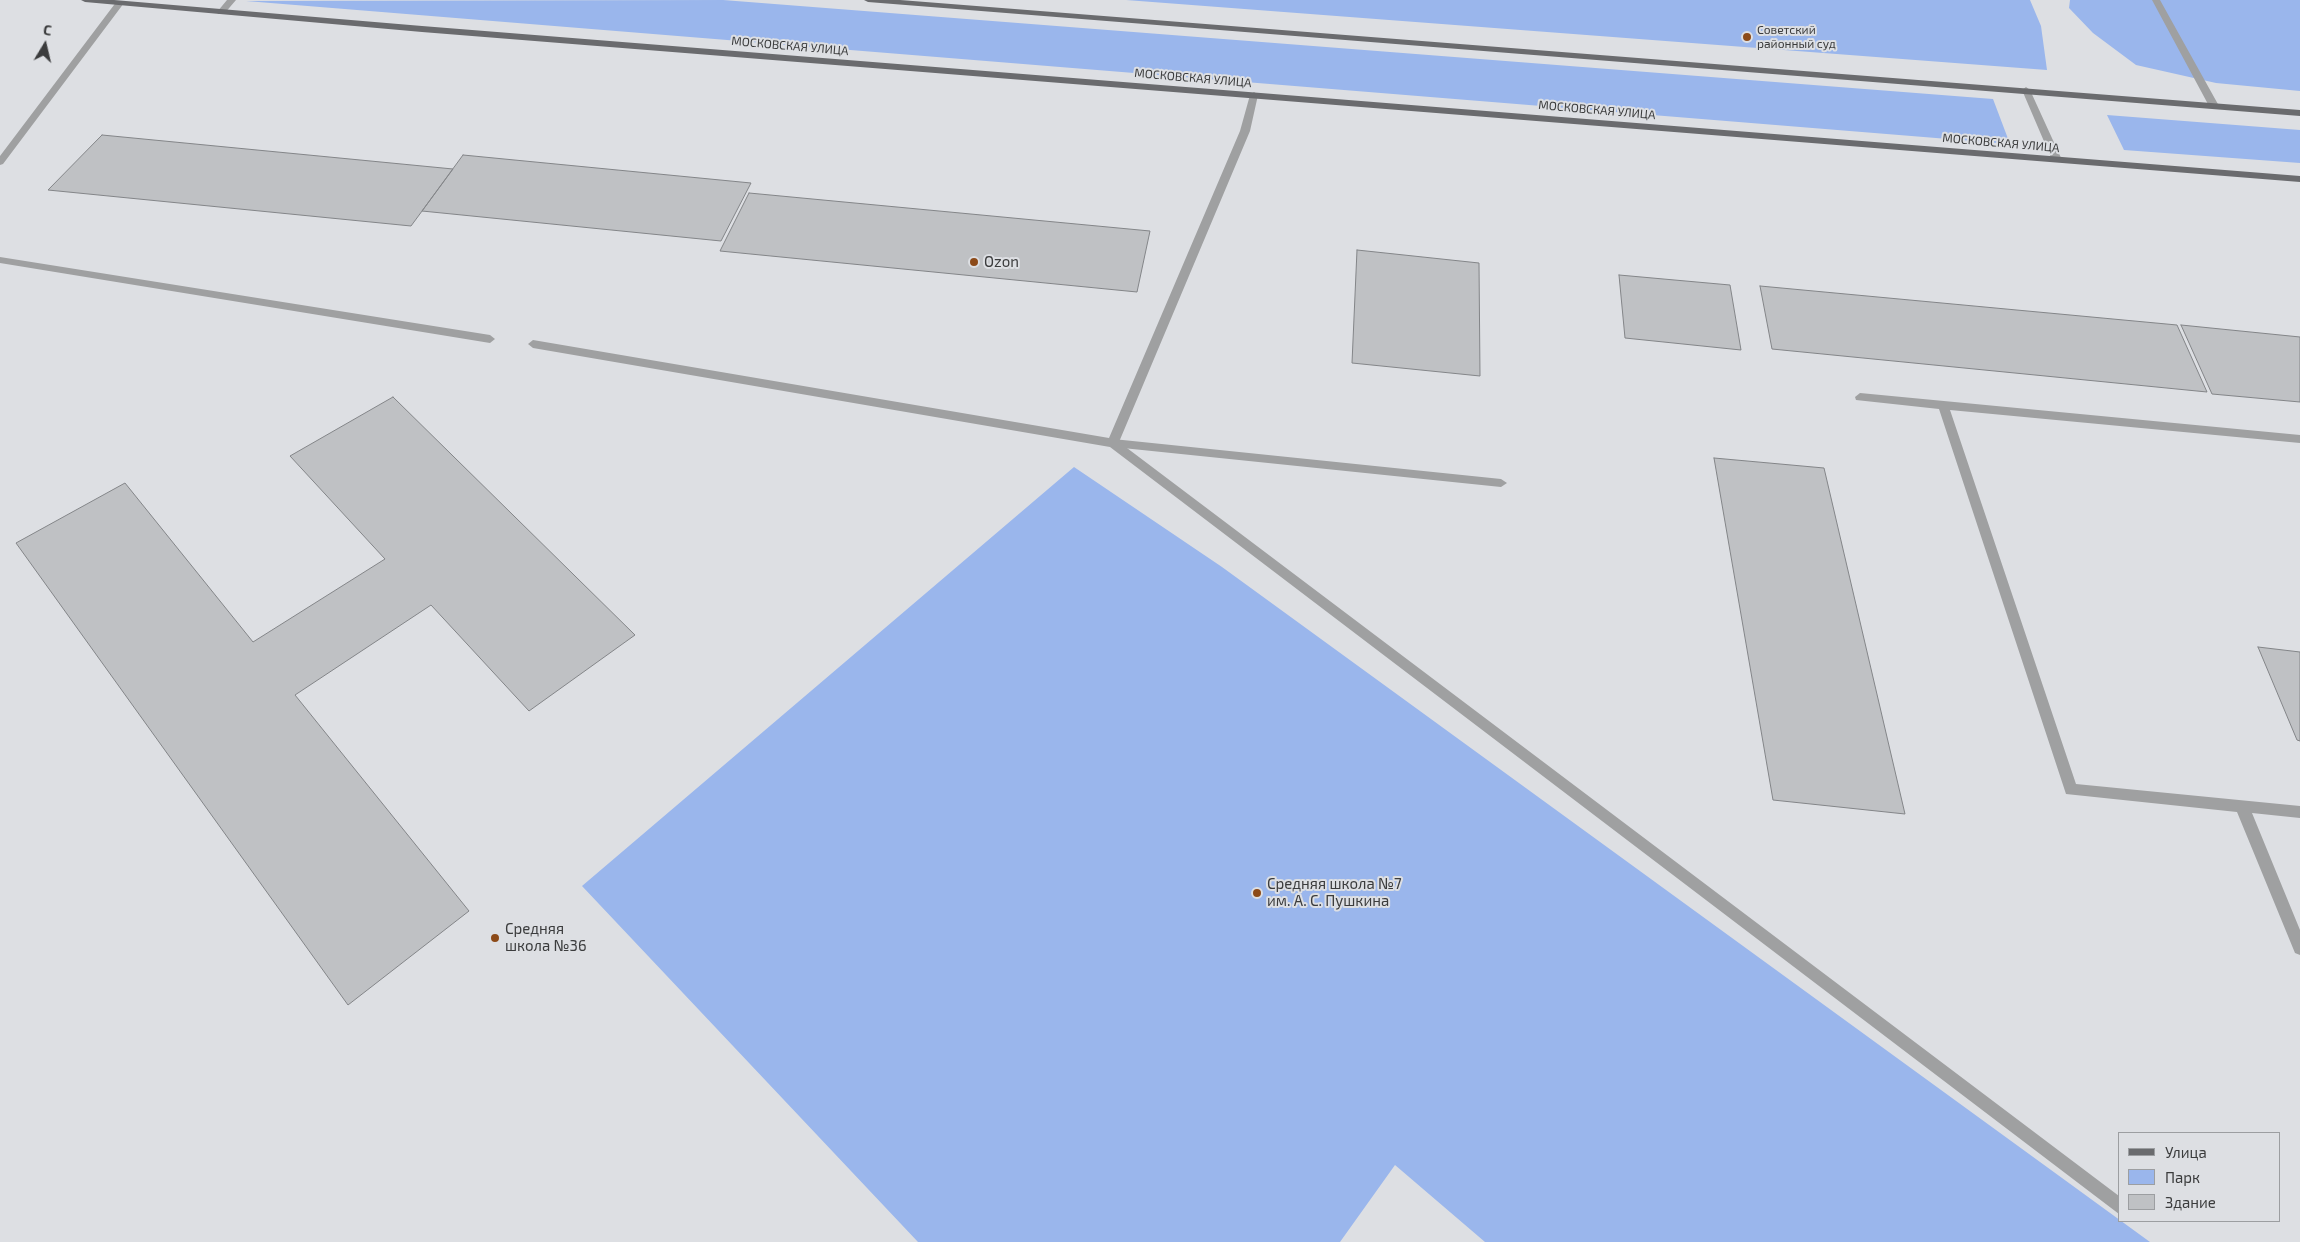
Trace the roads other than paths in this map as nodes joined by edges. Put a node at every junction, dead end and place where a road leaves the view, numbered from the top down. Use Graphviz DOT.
graph roads {
  1 [pos="85,0"];
  2 [pos="232,0"];
  3 [pos="868,0"];
  4 [pos="2156,0"];
  5 [pos="120,2"];
  6 [pos="221,12"];
  7 [pos="2026,90"];
  8 [pos="1254,95"];
  9 [pos="2214,106"];
  10 [pos="2300,113"];
  11 [pos="2056,160"];
  12 [pos="0,162"];
  13 [pos="2300,179"];
  14 [pos="0,260"];
  15 [pos="490,339"];
  16 [pos="533,344"];
  17 [pos="1860,397"];
  18 [pos="1943,405"];
  19 [pos="2300,439"];
  20 [pos="1112,443"];
  21 [pos="1501,483"];
  22 [pos="2242,806"];
  23 [pos="2300,812"];
  24 [pos="2300,948"];
  25 [pos="2118,1205"];
  1 -- 5 [label="main road, МОСКОВСКАЯ УЛИЦА"];
  2 -- 6 [label="street"];
  3 -- 7 [label="main road"];
  4 -- 9 [label="street"];
  5 -- 6 [label="main road, МОСКОВСКАЯ УЛИЦА"];
  5 -- 12 [label="street"];
  6 -- 8 [label="main road, МОСКОВСКАЯ УЛИЦА"];
  7 -- 9 [label="main road"];
  7 -- 11 [label="street"];
  8 -- 11 [label="main road, МОСКОВСКАЯ УЛИЦА"];
  8 -- 20 [label="street"];
  9 -- 10 [label="main road"];
  11 -- 13 [label="main road, МОСКОВСКАЯ УЛИЦА"];
  14 -- 15 [label="street"];
  16 -- 20 [label="street"];
  17 -- 18 [label="street"];
  18 -- 19 [label="street"];
  18 -- 22 [label="street"];
  20 -- 21 [label="street"];
  20 -- 25 [label="street"];
  22 -- 23 [label="street"];
  22 -- 24 [label="street"];
}
